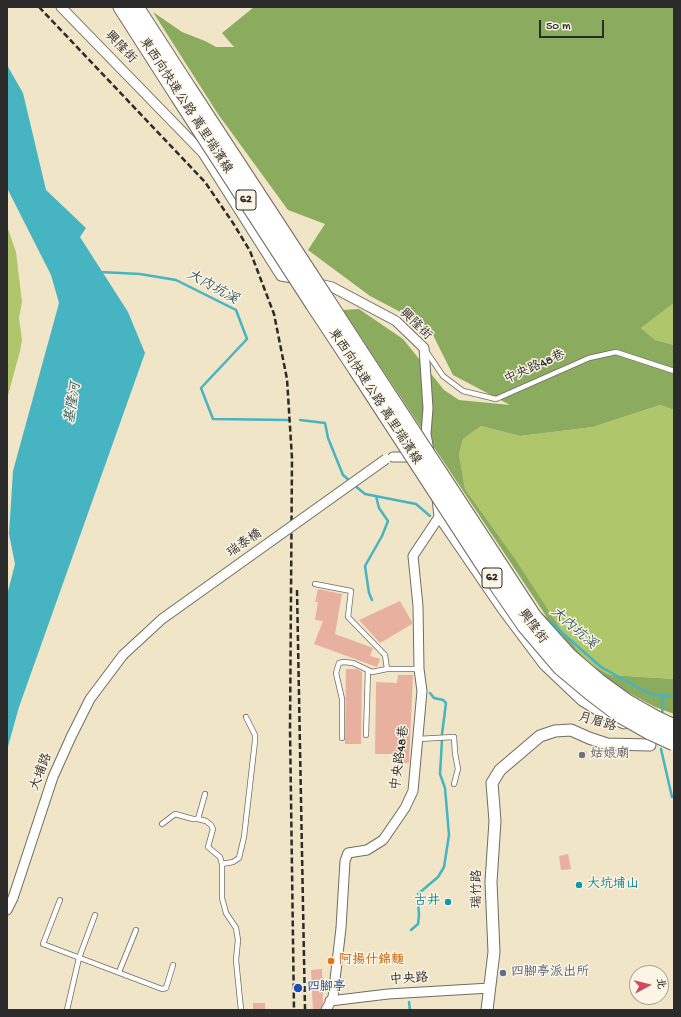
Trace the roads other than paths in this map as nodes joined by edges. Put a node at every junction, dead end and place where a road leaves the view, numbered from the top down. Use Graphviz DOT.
graph roads {
  1 [pos="61,7"];
  2 [pos="121,7"];
  3 [pos="136,7"];
  4 [pos="184,92"];
  5 [pos="319,300"];
  6 [pos="424,348"];
  7 [pos="674,371"];
  8 [pos="426,434"];
  9 [pos="390,458"];
  10 [pos="434,476"];
  11 [pos="439,516"];
  12 [pos="315,584"];
  13 [pos="123,655"];
  14 [pos="387,669"];
  15 [pos="419,669"];
  16 [pos="368,670"];
  17 [pos="246,717"];
  18 [pos="366,735"];
  19 [pos="342,738"];
  20 [pos="418,739"];
  21 [pos="667,739"];
  22 [pos="500,770"];
  23 [pos="454,784"];
  24 [pos="205,794"];
  25 [pos="198,819"];
  26 [pos="162,824"];
  27 [pos="222,864"];
  28 [pos="60,900"];
  29 [pos="7,910"];
  30 [pos="95,915"];
  31 [pos="136,930"];
  32 [pos="79,958"];
  33 [pos="173,965"];
  34 [pos="119,972"];
  35 [pos="490,988"];
  36 [pos="330,1001"];
  37 [pos="67,1010"];
  38 [pos="241,1010"];
  39 [pos="326,1010"];
  40 [pos="488,1010"];
  1 -- 6 [label="street, 興隆街"];
  2 -- 4 [label="highway, 東西向快速公路 萬里瑞濱線 / 62"];
  3 -- 4 [label="highway, 東西向快速公路 萬里瑞濱線 / 62"];
  4 -- 5 [label="highway, 東西向快速公路 萬里瑞濱線 / 62, bridge"];
  5 -- 21 [label="highway, 東西向快速公路 萬里瑞濱線 / 62, bridge"];
  5 -- 21 [label="highway, 東西向快速公路 萬里瑞濱線 / 62, bridge"];
  6 -- 7 [label="lane, 中央路48巷"];
  6 -- 8 [label="street, 興隆街"];
  8 -- 9 [label="street"];
  8 -- 10 [label="street, 興隆街"];
  9 -- 10 [label="street"];
  9 -- 13 [label="street, 瑞泰橋, bridge"];
  10 -- 11 [label="street, 興隆街"];
  11 -- 15 [label="street, 中央路48巷"];
  11 -- 21 [label="street, 興隆街"];
  12 -- 14 [label="lane"];
  13 -- 29 [label="street, 大埔路"];
  14 -- 15 [label="lane"];
  14 -- 16 [label="lane"];
  15 -- 20 [label="street, 中央路48巷"];
  16 -- 18 [label="lane"];
  16 -- 19 [label="lane"];
  17 -- 27 [label="lane"];
  20 -- 23 [label="lane"];
  20 -- 36 [label="street, 中央路48巷"];
  21 -- 22 [label="street, 月眉路"];
  22 -- 35 [label="street, 瑞竹路"];
  24 -- 25 [label="lane"];
  25 -- 26 [label="lane"];
  25 -- 27 [label="lane"];
  27 -- 38 [label="lane"];
  28 -- 32 [label="lane"];
  30 -- 32 [label="lane"];
  31 -- 34 [label="lane"];
  32 -- 34 [label="lane"];
  32 -- 37 [label="lane"];
  33 -- 34 [label="lane"];
  35 -- 36 [label="street, 中央路"];
  35 -- 40 [label="street, 瑞竹路"];
  36 -- 39 [label="street"];
}
